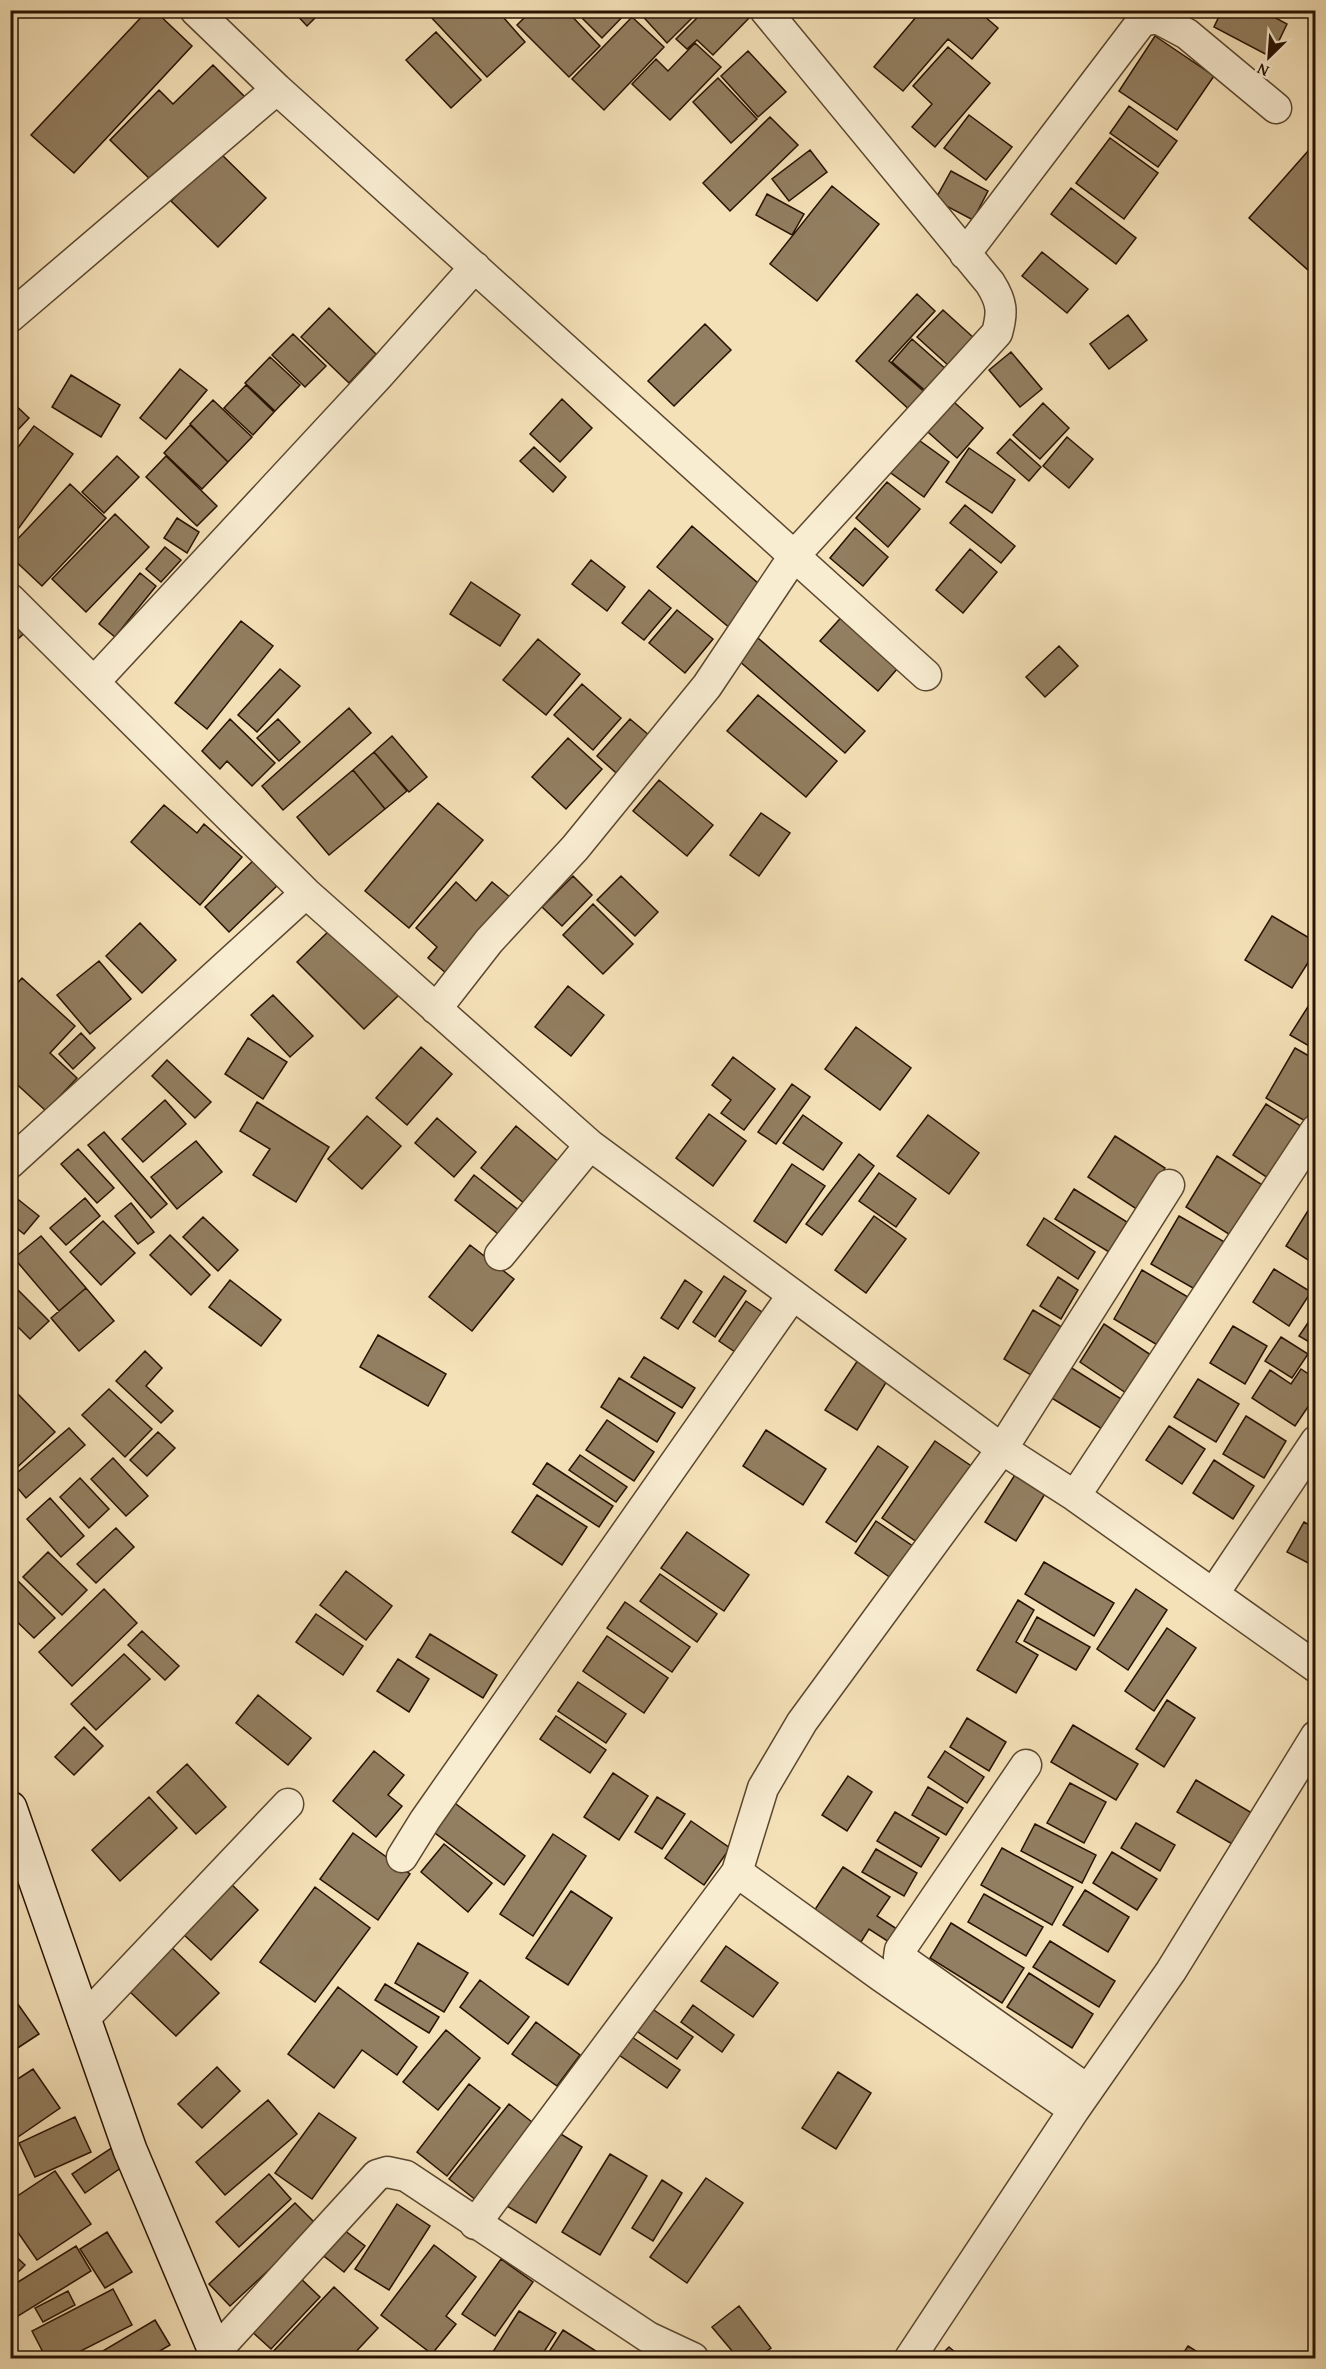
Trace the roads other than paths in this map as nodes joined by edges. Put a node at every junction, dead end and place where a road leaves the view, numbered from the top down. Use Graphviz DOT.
graph roads {
  1 [pos="195,10"];
  2 [pos="765,10"];
  3 [pos="277,89"];
  4 [pos="1276,108"];
  5 [pos="965,254"];
  6 [pos="475,267"];
  7 [pos="10,317"];
  8 [pos="794,556"];
  9 [pos="10,599"];
  10 [pos="926,675"];
  11 [pos="95,681"];
  12 [pos="306,893"];
  13 [pos="436,1009"];
  14 [pos="1316,1130"];
  15 [pos="590,1145"];
  16 [pos="10,1163"];
  17 [pos="1169,1185"];
  18 [pos="500,1255"];
  19 [pos="792,1296"];
  20 [pos="1316,1441"];
  21 [pos="1002,1449"];
  22 [pos="1075,1496"];
  23 [pos="1214,1593"];
  24 [pos="1316,1667"];
  25 [pos="1316,1736"];
  26 [pos="1026,1765"];
  27 [pos="288,1804"];
  28 [pos="10,1808"];
  29 [pos="402,1857"];
  30 [pos="736,1872"];
  31 [pos="83,2020"];
  32 [pos="1081,2100"];
  33 [pos="475,2224"];
  34 [pos="217,2355"];
  35 [pos="693,2358"];
  36 [pos="910,2358"];
  1 -- 3 [label="street"];
  2 -- 5 [label="street"];
  3 -- 6 [label="street"];
  3 -- 7 [label="street"];
  4 -- 5 [label="street"];
  5 -- 8 [label="street"];
  6 -- 8 [label="street"];
  6 -- 11 [label="street"];
  8 -- 10 [label="street"];
  8 -- 13 [label="street"];
  9 -- 11 [label="street"];
  11 -- 12 [label="street"];
  12 -- 13 [label="street"];
  12 -- 16 [label="street"];
  13 -- 15 [label="street"];
  14 -- 22 [label="street"];
  15 -- 18 [label="street"];
  15 -- 19 [label="street"];
  17 -- 21 [label="street"];
  19 -- 21 [label="street"];
  19 -- 29 [label="street"];
  20 -- 23 [label="street"];
  21 -- 22 [label="street"];
  21 -- 30 [label="street"];
  22 -- 23 [label="street"];
  23 -- 24 [label="street"];
  25 -- 32 [label="street"];
  26 -- 32 [label="street"];
  27 -- 31 [label="street"];
  28 -- 31 [label="street"];
  30 -- 32 [label="street"];
  30 -- 33 [label="street"];
  31 -- 34 [label="street"];
  32 -- 36 [label="street"];
  33 -- 34 [label="street"];
  33 -- 35 [label="street"];
}
